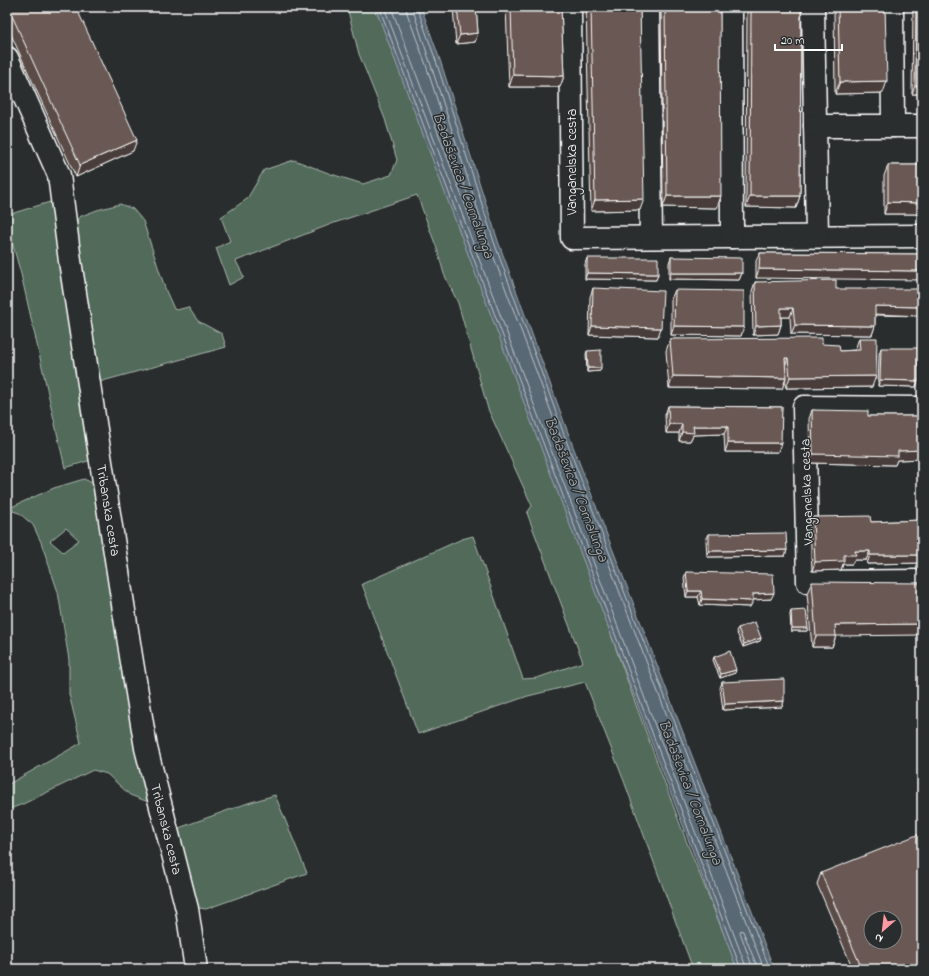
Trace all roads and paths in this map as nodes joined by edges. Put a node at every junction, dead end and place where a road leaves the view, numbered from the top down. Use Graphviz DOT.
graph roads {
  1 [pos="570,7"];
  2 [pos="648,7"];
  3 [pos="731,7"];
  4 [pos="813,7"];
  5 [pos="892,7"];
  6 [pos="7,58"];
  7 [pos="815,126"];
  8 [pos="893,126"];
  9 [pos="922,126"];
  10 [pos="817,236"];
  11 [pos="922,236"];
  12 [pos="732,237"];
  13 [pos="651,238"];
  14 [pos="922,408"];
  15 [pos="922,581"];
  16 [pos="196,969"];
  1 -- 13 [label="street, Vanganelska cesta"];
  2 -- 13 [label="street"];
  3 -- 12 [label="street"];
  4 -- 7 [label="street"];
  5 -- 8 [label="street"];
  6 -- 16 [label="street, Tribanska cesta"];
  7 -- 8 [label="street"];
  7 -- 10 [label="street"];
  8 -- 9 [label="street"];
  10 -- 11 [label="street, Vanganelska cesta"];
  10 -- 12 [label="street, Vanganelska cesta"];
  12 -- 13 [label="street, Vanganelska cesta"];
  14 -- 15 [label="street, Vanganelska cesta"];
}
